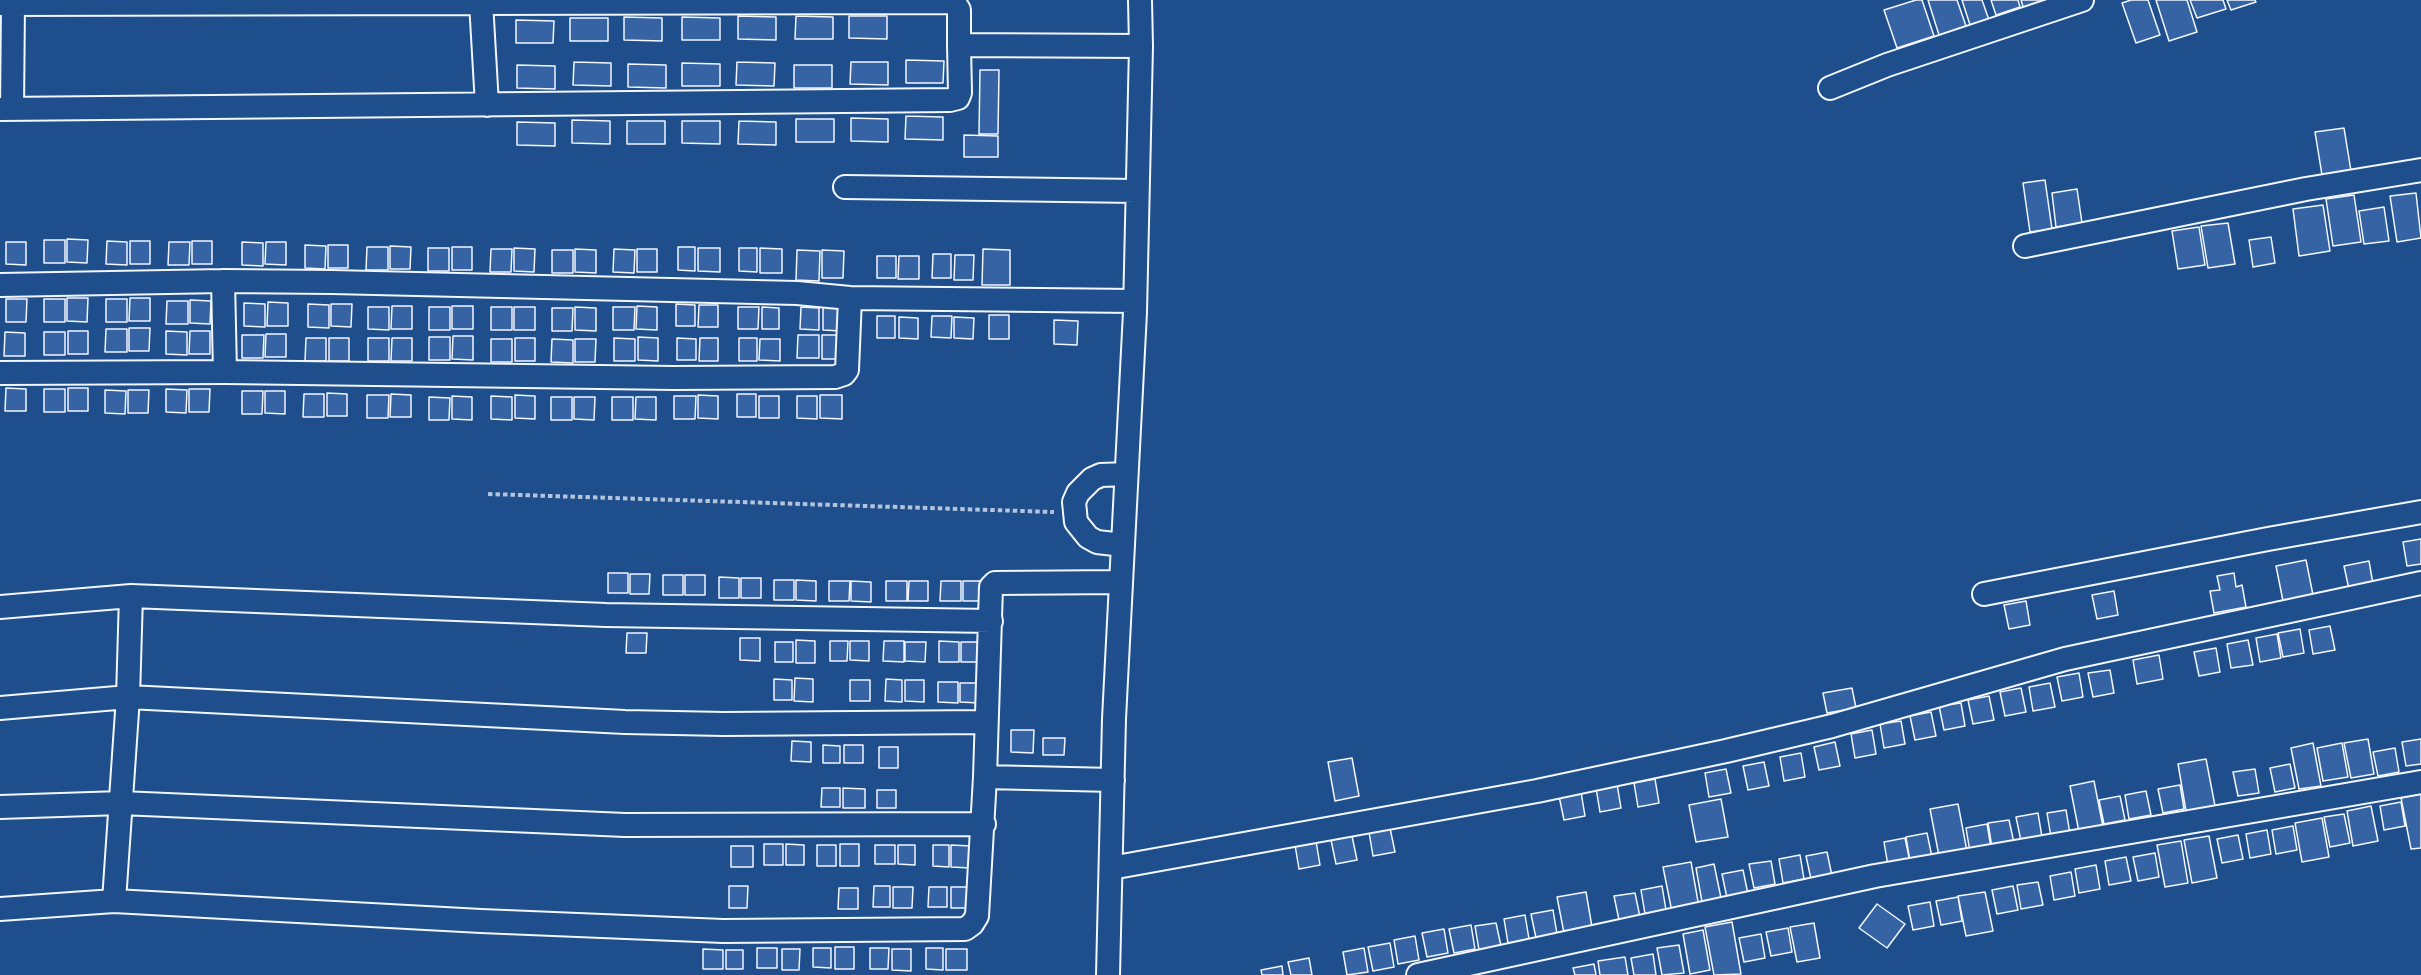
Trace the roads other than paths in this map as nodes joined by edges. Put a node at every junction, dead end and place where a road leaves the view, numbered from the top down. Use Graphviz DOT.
graph roads {
  1 [pos="1140,0"];
  2 [pos="2082,0"];
  3 [pos="481,2"];
  4 [pos="6,4"];
  5 [pos="959,45"];
  6 [pos="1141,46"];
  7 [pos="1830,87"];
  8 [pos="487,105"];
  9 [pos="6,109"];
  10 [pos="2421,170"];
  11 [pos="845,187"];
  12 [pos="1137,191"];
  13 [pos="2025,246"];
  14 [pos="222,281"];
  15 [pos="0,285"];
  16 [pos="850,298"];
  17 [pos="1135,301"];
  18 [pos="225,372"];
  19 [pos="0,373"];
  20 [pos="1126,474"];
  21 [pos="2421,512"];
  22 [pos="1123,545"];
  23 [pos="1121,582"];
  24 [pos="2421,583"];
  25 [pos="1984,594"];
  26 [pos="131,596"];
  27 [pos="0,607"];
  28 [pos="991,621"];
  29 [pos="128,697"];
  30 [pos="0,708"];
  31 [pos="986,722"];
  32 [pos="985,777"];
  33 [pos="1113,780"];
  34 [pos="2421,782"];
  35 [pos="121,803"];
  36 [pos="0,807"];
  37 [pos="984,824"];
  38 [pos="1111,868"];
  39 [pos="114,901"];
  40 [pos="0,909"];
  41 [pos="1108,975"];
  42 [pos="1418,975"];
  1 -- 6 [label="street"];
  2 -- 7 [label="street"];
  3 -- 4 [label="street"];
  3 -- 5 [label="street"];
  3 -- 8 [label="street"];
  4 -- 9 [label="street"];
  5 -- 6 [label="street"];
  5 -- 8 [label="street"];
  6 -- 12 [label="street"];
  8 -- 9 [label="street"];
  10 -- 13 [label="street"];
  11 -- 12 [label="street"];
  12 -- 17 [label="street"];
  14 -- 15 [label="street"];
  14 -- 16 [label="street"];
  14 -- 18 [label="street"];
  16 -- 17 [label="street"];
  16 -- 18 [label="street"];
  17 -- 20 [label="street"];
  18 -- 19 [label="street"];
  20 -- 22 [label="street"];
  20 -- 22 [label="street"];
  21 -- 25 [label="street"];
  22 -- 23 [label="street"];
  23 -- 28 [label="street"];
  23 -- 33 [label="street"];
  24 -- 38 [label="street"];
  26 -- 27 [label="street"];
  26 -- 28 [label="street"];
  26 -- 29 [label="street"];
  28 -- 31 [label="street"];
  29 -- 30 [label="street"];
  29 -- 31 [label="street"];
  29 -- 35 [label="street"];
  31 -- 32 [label="street"];
  32 -- 33 [label="street"];
  32 -- 37 [label="street"];
  33 -- 38 [label="street"];
  34 -- 42 [label="street"];
  35 -- 36 [label="street"];
  35 -- 37 [label="street"];
  35 -- 39 [label="street"];
  37 -- 39 [label="street"];
  38 -- 41 [label="street"];
  39 -- 40 [label="street"];
}
